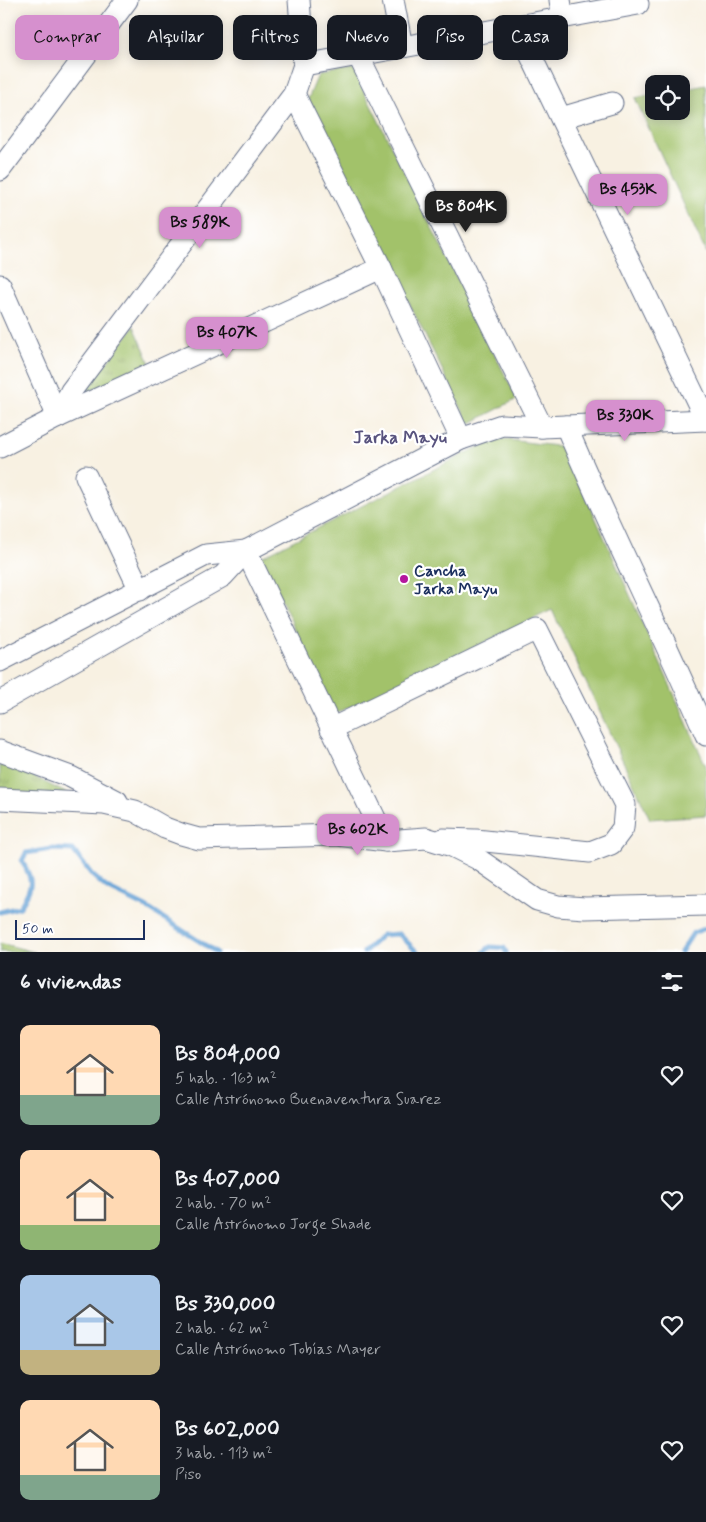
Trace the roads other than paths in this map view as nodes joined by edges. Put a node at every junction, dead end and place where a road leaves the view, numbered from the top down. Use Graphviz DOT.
graph roads {
  1 [pos="127,0"];
  2 [pos="298,0"];
  3 [pos="393,0"];
  4 [pos="638,4"];
  5 [pos="562,9"];
  6 [pos="396,15"];
  7 [pos="546,15"];
  8 [pos="493,30"];
  9 [pos="407,46"];
  10 [pos="331,60"];
  11 [pos="360,60"];
  12 [pos="533,60"];
  13 [pos="304,65"];
  14 [pos="294,94"];
  15 [pos="612,103"];
  16 [pos="561,118"];
  17 [pos="0,170"];
  18 [pos="381,268"];
  19 [pos="0,285"];
  20 [pos="58,417"];
  21 [pos="706,420"];
  22 [pos="566,426"];
  23 [pos="542,428"];
  24 [pos="461,439"];
  25 [pos="0,447"];
  26 [pos="86,476"];
  27 [pos="246,551"];
  28 [pos="140,590"];
  29 [pos="0,661"];
  30 [pos="0,702"];
  31 [pos="331,728"];
  32 [pos="706,735"];
  33 [pos="0,750"];
  34 [pos="0,799"];
  35 [pos="135,811"];
  36 [pos="426,838"];
  37 [pos="386,841"];
  38 [pos="706,905"];
  1 -- 17 [label="street"];
  2 -- 13 [label="street"];
  3 -- 6 [label="street"];
  4 -- 5 [label="street"];
  5 -- 7 [label="street"];
  8 -- 9 [label="street"];
  10 -- 13 [label="street"];
  11 -- 23 [label="street"];
  12 -- 16 [label="street"];
  13 -- 14 [label="street"];
  14 -- 18 [label="street"];
  14 -- 20 [label="street"];
  15 -- 16 [label="street"];
  16 -- 21 [label="street"];
  18 -- 20 [label="street"];
  18 -- 24 [label="street"];
  19 -- 20 [label="street"];
  20 -- 25 [label="street"];
  21 -- 22 [label="street"];
  22 -- 23 [label="street"];
  22 -- 32 [label="street"];
  23 -- 24 [label="street"];
  24 -- 27 [label="street"];
  26 -- 28 [label="street"];
  27 -- 28 [label="street"];
  27 -- 30 [label="street"];
  27 -- 31 [label="street"];
  28 -- 29 [label="street"];
  31 -- 36 [label="street"];
  31 -- 37 [label="street"];
  33 -- 35 [label="street"];
  34 -- 35 [label="street"];
  35 -- 37 [label="street"];
  36 -- 37 [label="street"];
  36 -- 38 [label="street"];
}
